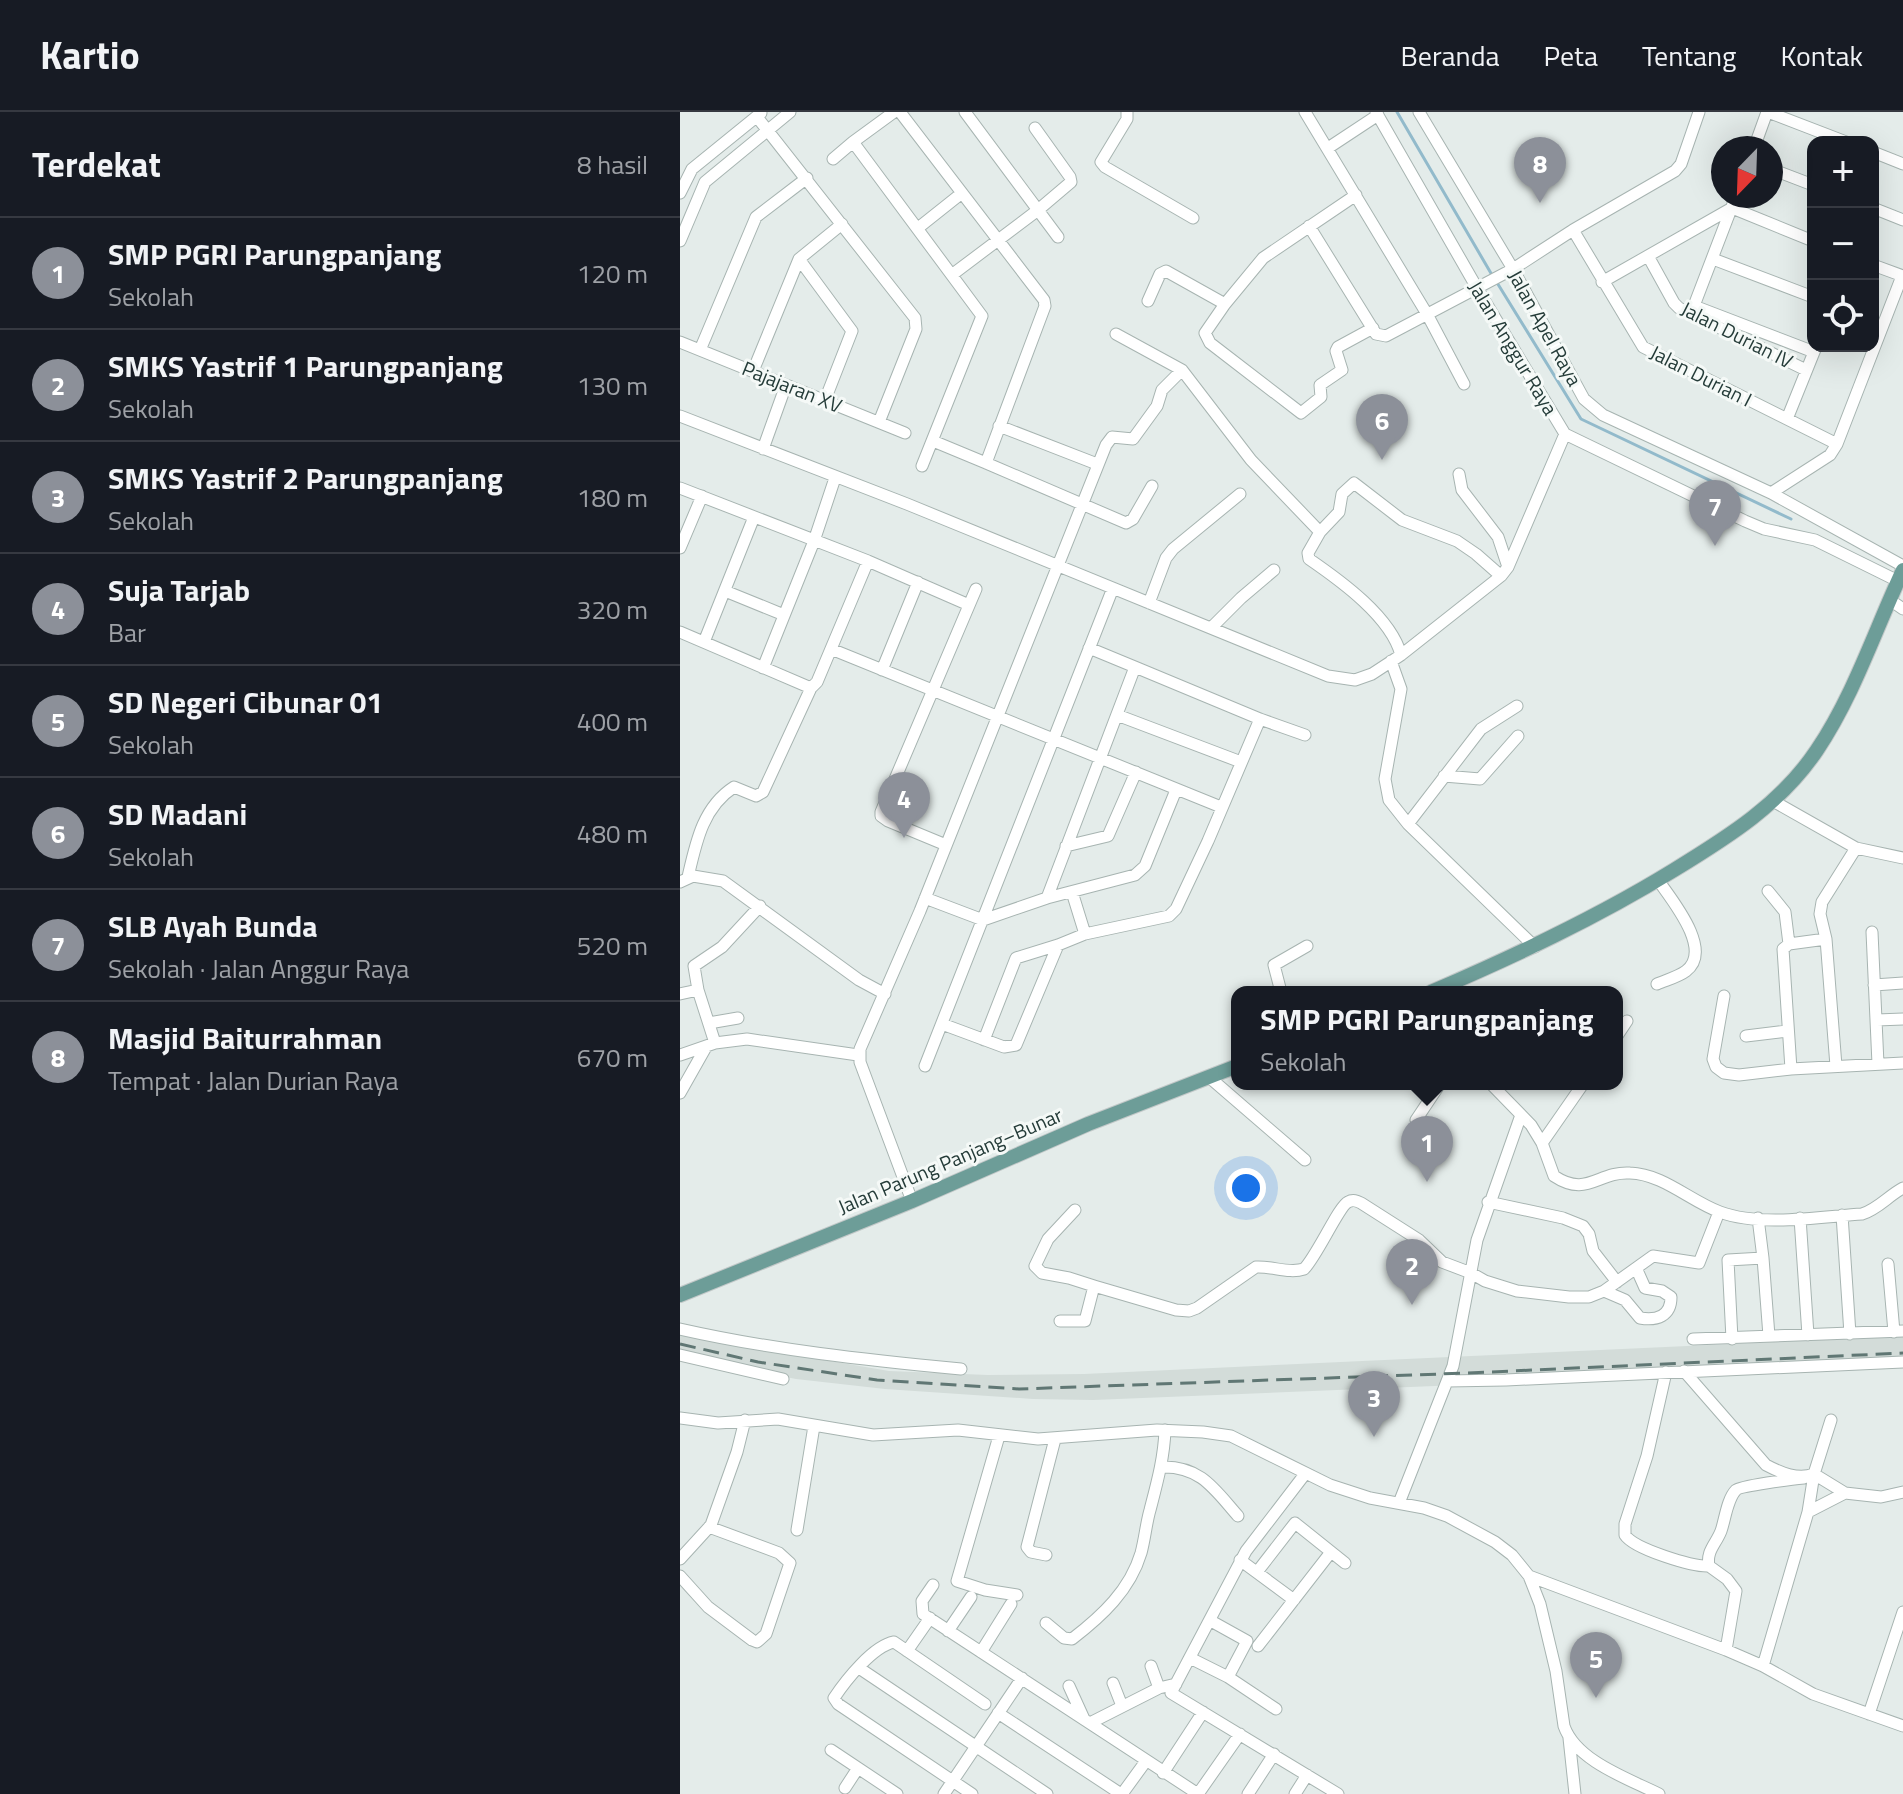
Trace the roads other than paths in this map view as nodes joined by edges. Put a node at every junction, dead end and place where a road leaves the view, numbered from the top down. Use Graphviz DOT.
graph roads {
  1 [pos="790,112"];
  2 [pos="897,112"];
  3 [pos="965,112"];
  4 [pos="1127,112"];
  5 [pos="1305,112"];
  6 [pos="1419,112"];
  7 [pos="1699,112"];
  8 [pos="1768,112"];
  9 [pos="1377,113"];
  10 [pos="760,114"];
  11 [pos="1035,128"];
  12 [pos="768,129"];
  13 [pos="1759,136"];
  14 [pos="1830,136"];
  15 [pos="853,142"];
  16 [pos="1328,148"];
  17 [pos="1879,154"];
  18 [pos="833,159"];
  19 [pos="1903,164"];
  20 [pos="1783,174"];
  21 [pos="683,176"];
  22 [pos="807,178"];
  23 [pos="1807,183"];
  24 [pos="680,193"];
  25 [pos="962,193"];
  26 [pos="1356,195"];
  27 [pos="1724,208"];
  28 [pos="1732,208"];
  29 [pos="1746,208"];
  30 [pos="1038,210"];
  31 [pos="1879,210"];
  32 [pos="1193,218"];
  33 [pos="1903,220"];
  34 [pos="842,224"];
  35 [pos="1309,226"];
  36 [pos="918,228"];
  37 [pos="1573,230"];
  38 [pos="1058,237"];
  39 [pos="1807,238"];
  40 [pos="680,241"];
  41 [pos="997,241"];
  42 [pos="1648,256"];
  43 [pos="799,259"];
  44 [pos="1713,259"];
  45 [pos="1879,267"];
  46 [pos="1513,269"];
  47 [pos="953,274"];
  48 [pos="1903,276"];
  49 [pos="1602,282"];
  50 [pos="1481,285"];
  51 [pos="1807,295"];
  52 [pos="1148,301"];
  53 [pos="1225,304"];
  54 [pos="1692,310"];
  55 [pos="1427,314"];
  56 [pos="1373,328"];
  57 [pos="1116,334"];
  58 [pos="680,342"];
  59 [pos="1807,346"];
  60 [pos="700,350"];
  61 [pos="1814,352"];
  62 [pos="1182,370"];
  63 [pos="1806,370"];
  64 [pos="753,371"];
  65 [pos="1464,384"];
  66 [pos="786,385"];
  67 [pos="825,400"];
  68 [pos="680,416"];
  69 [pos="1787,419"];
  70 [pos="879,422"];
  71 [pos="999,426"];
  72 [pos="905,433"];
  73 [pos="1565,434"];
  74 [pos="933,441"];
  75 [pos="1837,444"];
  76 [pos="763,449"];
  77 [pos="986,463"];
  78 [pos="1097,464"];
  79 [pos="922,466"];
  80 [pos="1459,474"];
  81 [pos="835,478"];
  82 [pos="1152,486"];
  83 [pos="680,488"];
  84 [pos="1771,493"];
  85 [pos="1240,494"];
  86 [pos="702,496"];
  87 [pos="1081,505"];
  88 [pos="1809,515"];
  89 [pos="754,517"];
  90 [pos="1320,532"];
  91 [pos="1800,536"];
  92 [pos="814,541"];
  93 [pos="680,548"];
  94 [pos="868,561"];
  95 [pos="1059,565"];
  96 [pos="1274,570"];
  97 [pos="1505,572"];
  98 [pos="1901,572"];
  99 [pos="918,582"];
  100 [pos="1113,588"];
  101 [pos="976,589"];
  102 [pos="725,591"];
  103 [pos="1890,600"];
  104 [pos="1149,603"];
  105 [pos="969,605"];
  106 [pos="1903,609"];
  107 [pos="784,615"];
  108 [pos="1212,627"];
  109 [pos="680,632"];
  110 [pos="704,642"];
  111 [pos="1089,648"];
  112 [pos="831,649"];
  113 [pos="1396,658"];
  114 [pos="1135,667"];
  115 [pos="763,668"];
  116 [pos="882,670"];
  117 [pos="811,688"];
  118 [pos="932,690"];
  119 [pos="1517,706"];
  120 [pos="1117,715"];
  121 [pos="998,717"];
  122 [pos="1260,719"];
  123 [pos="1305,735"];
  124 [pos="1518,736"];
  125 [pos="1054,740"];
  126 [pos="1101,758"];
  127 [pos="1241,762"];
  128 [pos="1136,772"];
  129 [pos="1444,776"];
  130 [pos="1176,790"];
  131 [pos="1773,801"];
  132 [pos="1221,807"];
  133 [pos="1408,824"];
  134 [pos="946,845"];
  135 [pos="1066,846"];
  136 [pos="1856,848"];
  137 [pos="1903,858"];
  138 [pos="685,872"];
  139 [pos="1658,880"];
  140 [pos="1768,891"];
  141 [pos="1072,892"];
  142 [pos="925,898"];
  143 [pos="1047,898"];
  144 [pos="760,906"];
  145 [pos="983,920"];
  146 [pos="1872,932"];
  147 [pos="1085,934"];
  148 [pos="1826,939"];
  149 [pos="1789,944"];
  150 [pos="1058,945"];
  151 [pos="1307,946"];
  152 [pos="1535,947"];
  153 [pos="1903,983"];
  154 [pos="1657,984"];
  155 [pos="1874,985"];
  156 [pos="1279,986"];
  157 [pos="1445,986"];
  158 [pos="698,990"];
  159 [pos="680,994"];
  160 [pos="885,994"];
  161 [pos="1724,996"];
  162 [pos="738,1018"];
  163 [pos="1903,1019"];
  164 [pos="1877,1020"];
  165 [pos="1627,1021"];
  166 [pos="709,1023"];
  167 [pos="942,1024"];
  168 [pos="1623,1027"];
  169 [pos="1787,1031"];
  170 [pos="1746,1036"];
  171 [pos="984,1040"];
  172 [pos="711,1045"];
  173 [pos="680,1055"];
  174 [pos="858,1055"];
  175 [pos="1903,1063"];
  176 [pos="1878,1064"];
  177 [pos="925,1066"];
  178 [pos="1836,1066"];
  179 [pos="1231,1068"];
  180 [pos="1791,1069"];
  181 [pos="1209,1077"];
  182 [pos="1436,1090"];
  183 [pos="1497,1090"];
  184 [pos="1579,1090"];
  185 [pos="680,1093"];
  186 [pos="1521,1115"];
  187 [pos="1416,1120"];
  188 [pos="1542,1143"];
  189 [pos="1305,1160"];
  190 [pos="1903,1188"];
  191 [pos="912,1201"];
  192 [pos="1488,1202"];
  193 [pos="1075,1210"];
  194 [pos="1719,1212"];
  195 [pos="1842,1215"];
  196 [pos="1758,1218"];
  197 [pos="1800,1218"];
  198 [pos="1763,1258"];
  199 [pos="1888,1264"];
  200 [pos="1637,1270"];
  201 [pos="1471,1273"];
  202 [pos="1617,1282"];
  203 [pos="1094,1286"];
  204 [pos="1897,1289"];
  205 [pos="683,1291"];
  206 [pos="1604,1291"];
  207 [pos="1060,1321"];
  208 [pos="680,1329"];
  209 [pos="1899,1332"];
  210 [pos="1850,1334"];
  211 [pos="1808,1335"];
  212 [pos="1769,1336"];
  213 [pos="1693,1339"];
  214 [pos="1732,1339"];
  215 [pos="680,1355"];
  216 [pos="1903,1362"];
  217 [pos="961,1369"];
  218 [pos="1684,1371"];
  219 [pos="1666,1372"];
  220 [pos="783,1379"];
  221 [pos="1447,1381"];
  222 [pos="680,1418"];
  223 [pos="745,1420"];
  224 [pos="1831,1420"];
  225 [pos="814,1426"];
  226 [pos="1165,1430"];
  227 [pos="999,1436"];
  228 [pos="1055,1439"];
  229 [pos="1162,1467"];
  230 [pos="1305,1474"];
  231 [pos="1809,1476"];
  232 [pos="1903,1492"];
  233 [pos="1845,1493"];
  234 [pos="1399,1503"];
  235 [pos="1808,1512"];
  236 [pos="1238,1516"];
  237 [pos="709,1527"];
  238 [pos="797,1530"];
  239 [pos="1331,1552"];
  240 [pos="1046,1555"];
  241 [pos="680,1559"];
  242 [pos="1240,1560"];
  243 [pos="1345,1563"];
  244 [pos="1709,1566"];
  245 [pos="1257,1572"];
  246 [pos="680,1576"];
  247 [pos="1529,1576"];
  248 [pos="933,1585"];
  249 [pos="971,1597"];
  250 [pos="1294,1600"];
  251 [pos="1903,1612"];
  252 [pos="930,1618"];
  253 [pos="1211,1621"];
  254 [pos="1046,1623"];
  255 [pos="948,1631"];
  256 [pos="1258,1646"];
  257 [pos="1726,1650"];
  258 [pos="907,1651"];
  259 [pos="981,1652"];
  260 [pos="1190,1658"];
  261 [pos="1151,1666"];
  262 [pos="1763,1666"];
  263 [pos="859,1668"];
  264 [pos="1228,1677"];
  265 [pos="1022,1678"];
  266 [pos="1113,1683"];
  267 [pos="1176,1684"];
  268 [pos="1069,1686"];
  269 [pos="1159,1688"];
  270 [pos="985,1704"];
  271 [pos="1122,1706"];
  272 [pos="1276,1709"];
  273 [pos="1203,1712"];
  274 [pos="998,1713"];
  275 [pos="1869,1714"];
  276 [pos="1087,1721"];
  277 [pos="1903,1726"];
  278 [pos="1240,1734"];
  279 [pos="1569,1737"];
  280 [pos="976,1747"];
  281 [pos="831,1750"];
  282 [pos="1274,1754"];
  283 [pos="1146,1761"];
  284 [pos="858,1768"];
  285 [pos="1163,1773"];
  286 [pos="1307,1775"];
  287 [pos="953,1782"];
  288 [pos="845,1788"];
  289 [pos="896,1794"];
  290 [pos="944,1794"];
  291 [pos="972,1794"];
  292 [pos="1047,1794"];
  293 [pos="1121,1794"];
  294 [pos="1198,1794"];
  295 [pos="1248,1794"];
  296 [pos="1295,1794"];
  297 [pos="1338,1794"];
  298 [pos="1575,1794"];
  299 [pos="1659,1794"];
  1 -- 12 [label="street"];
  2 -- 15 [label="street"];
  2 -- 25 [label="street"];
  3 -- 30 [label="street"];
  4 -- 32 [label="street"];
  5 -- 16 [label="street"];
  6 -- 46 [label="street, Jalan Apel Raya"];
  7 -- 37 [label="street"];
  8 -- 13 [label="street"];
  8 -- 14 [label="street"];
  9 -- 16 [label="street"];
  9 -- 50 [label="street, Jalan Anggur Raya"];
  10 -- 12 [label="street"];
  10 -- 21 [label="street"];
  11 -- 30 [label="street"];
  12 -- 22 [label="street"];
  12 -- 40 [label="street"];
  15 -- 18 [label="street"];
  15 -- 36 [label="street"];
  16 -- 26 [label="street"];
  17 -- 19 [label="street"];
  20 -- 23 [label="street"];
  21 -- 24 [label="street"];
  22 -- 34 [label="street"];
  22 -- 60 [label="street"];
  25 -- 36 [label="street"];
  25 -- 41 [label="street"];
  26 -- 35 [label="street"];
  26 -- 55 [label="street"];
  27 -- 42 [label="street"];
  28 -- 44 [label="street"];
  29 -- 39 [label="street"];
  30 -- 38 [label="street"];
  30 -- 41 [label="street"];
  31 -- 33 [label="street"];
  34 -- 43 [label="street"];
  34 -- 70 [label="street"];
  35 -- 53 [label="street"];
  35 -- 56 [label="street"];
  36 -- 47 [label="street"];
  37 -- 46 [label="street"];
  37 -- 49 [label="street, Jalan Durian I"];
  41 -- 47 [label="street"];
  41 -- 71 [label="street"];
  42 -- 49 [label="street"];
  42 -- 54 [label="street, Jalan Durian IV"];
  43 -- 64 [label="street"];
  43 -- 67 [label="street"];
  44 -- 51 [label="street"];
  44 -- 54 [label="street"];
  45 -- 48 [label="street"];
  46 -- 50 [label="street"];
  46 -- 84 [label="street, Jalan Apel Raya"];
  47 -- 74 [label="street"];
  48 -- 75 [label="street"];
  49 -- 69 [label="street, Jalan Durian I"];
  50 -- 55 [label="street"];
  50 -- 73 [label="street, Jalan Anggur Raya"];
  52 -- 53 [label="street"];
  53 -- 56 [label="street"];
  54 -- 59 [label="street"];
  54 -- 63 [label="street, Jalan Durian IV"];
  55 -- 56 [label="street"];
  55 -- 65 [label="street"];
  57 -- 62 [label="street"];
  58 -- 60 [label="street, Pajajaran XV"];
  60 -- 64 [label="street, Pajajaran XV"];
  61 -- 63 [label="street"];
  62 -- 78 [label="street"];
  62 -- 90 [label="street"];
  63 -- 69 [label="street"];
  64 -- 66 [label="street, Pajajaran XV"];
  66 -- 67 [label="street, Pajajaran XV"];
  66 -- 76 [label="street"];
  67 -- 70 [label="street, Pajajaran XV"];
  68 -- 76 [label="street"];
  69 -- 75 [label="street, Jalan Durian I"];
  70 -- 72 [label="street, Pajajaran XV"];
  71 -- 77 [label="street"];
  71 -- 78 [label="street"];
  73 -- 91 [label="street, Jalan Anggur Raya"];
  73 -- 97 [label="street"];
  74 -- 77 [label="street"];
  74 -- 79 [label="street"];
  75 -- 84 [label="street"];
  76 -- 81 [label="street"];
  77 -- 87 [label="street"];
  78 -- 87 [label="street"];
  80 -- 97 [label="street"];
  81 -- 92 [label="street"];
  81 -- 95 [label="street"];
  82 -- 87 [label="street"];
  83 -- 86 [label="street"];
  84 -- 88 [label="street, Jalan Apel Raya"];
  85 -- 104 [label="street"];
  86 -- 89 [label="street"];
  86 -- 93 [label="street"];
  87 -- 95 [label="street"];
  88 -- 91 [label="street"];
  88 -- 98 [label="street, Jalan Apel Raya"];
  89 -- 92 [label="street"];
  89 -- 102 [label="street"];
  90 -- 97 [label="street"];
  90 -- 113 [label="street"];
  91 -- 98 [label="street, Jalan Anggur Raya"];
  92 -- 94 [label="street"];
  92 -- 107 [label="street"];
  94 -- 99 [label="street"];
  94 -- 112 [label="street"];
  95 -- 100 [label="street"];
  95 -- 121 [label="street"];
  96 -- 108 [label="street"];
  97 -- 113 [label="street"];
  98 -- 103 [label="main road"];
  99 -- 105 [label="street"];
  99 -- 116 [label="street"];
  100 -- 104 [label="street"];
  100 -- 111 [label="street"];
  101 -- 105 [label="street"];
  102 -- 107 [label="street"];
  102 -- 110 [label="street"];
  103 -- 106 [label="street"];
  103 -- 131 [label="main road"];
  104 -- 108 [label="street"];
  105 -- 118 [label="street"];
  107 -- 115 [label="street"];
  108 -- 113 [label="street"];
  109 -- 110 [label="street"];
  110 -- 115 [label="street"];
  111 -- 114 [label="street"];
  111 -- 125 [label="street"];
  112 -- 116 [label="street"];
  112 -- 117 [label="street"];
  113 -- 133 [label="street"];
  114 -- 120 [label="street"];
  114 -- 122 [label="street"];
  115 -- 117 [label="street"];
  116 -- 118 [label="street"];
  117 -- 138 [label="street"];
  118 -- 121 [label="street"];
  118 -- 134 [label="street"];
  119 -- 129 [label="street"];
  120 -- 126 [label="street"];
  120 -- 127 [label="street"];
  121 -- 125 [label="street"];
  121 -- 134 [label="street"];
  122 -- 123 [label="street"];
  122 -- 127 [label="street"];
  124 -- 129 [label="street"];
  125 -- 126 [label="street"];
  125 -- 145 [label="street"];
  126 -- 128 [label="street"];
  126 -- 135 [label="street"];
  127 -- 132 [label="street"];
  128 -- 130 [label="street"];
  128 -- 135 [label="street"];
  129 -- 133 [label="street"];
  130 -- 132 [label="street"];
  130 -- 141 [label="street"];
  131 -- 136 [label="street"];
  131 -- 139 [label="main road"];
  132 -- 147 [label="street"];
  133 -- 152 [label="street"];
  134 -- 142 [label="street"];
  135 -- 143 [label="street"];
  136 -- 137 [label="street"];
  136 -- 148 [label="street"];
  138 -- 144 [label="street"];
  139 -- 152 [label="main road"];
  139 -- 154 [label="street"];
  140 -- 149 [label="street"];
  141 -- 143 [label="street"];
  141 -- 147 [label="street"];
  142 -- 145 [label="street"];
  142 -- 160 [label="street"];
  143 -- 145 [label="street"];
  144 -- 158 [label="street"];
  144 -- 160 [label="street"];
  145 -- 167 [label="street"];
  146 -- 155 [label="street"];
  147 -- 150 [label="street"];
  148 -- 149 [label="street"];
  148 -- 178 [label="street"];
  149 -- 169 [label="street"];
  150 -- 171 [label="street"];
  150 -- 171 [label="street"];
  151 -- 156 [label="street"];
  152 -- 157 [label="main road"];
  153 -- 155 [label="street"];
  155 -- 164 [label="street"];
  158 -- 159 [label="street"];
  158 -- 166 [label="street"];
  160 -- 174 [label="street"];
  161 -- 180 [label="street"];
  162 -- 166 [label="street"];
  163 -- 164 [label="street"];
  164 -- 176 [label="street"];
  165 -- 168 [label="street"];
  166 -- 172 [label="street"];
  167 -- 171 [label="street"];
  167 -- 177 [label="street"];
  169 -- 170 [label="street"];
  169 -- 180 [label="street"];
  172 -- 173 [label="street"];
  172 -- 174 [label="street"];
  172 -- 185 [label="street"];
  174 -- 191 [label="street"];
  175 -- 176 [label="street"];
  176 -- 178 [label="street"];
  178 -- 180 [label="street"];
  179 -- 181 [label="main road, Jalan Parung Panjang–Bunar"];
  181 -- 189 [label="street"];
  181 -- 191 [label="main road, Jalan Parung Panjang–Bunar"];
  182 -- 187 [label="street"];
  183 -- 186 [label="street"];
  184 -- 188 [label="street"];
  186 -- 188 [label="street"];
  186 -- 192 [label="street"];
  188 -- 194 [label="street"];
  190 -- 195 [label="street"];
  191 -- 205 [label="main road, Jalan Parung Panjang–Bunar"];
  192 -- 201 [label="street"];
  192 -- 202 [label="street"];
  193 -- 203 [label="street"];
  194 -- 196 [label="street"];
  194 -- 200 [label="street"];
  195 -- 197 [label="street"];
  195 -- 210 [label="street"];
  196 -- 197 [label="street"];
  196 -- 198 [label="street"];
  197 -- 211 [label="street"];
  198 -- 212 [label="street"];
  198 -- 214 [label="street"];
  199 -- 204 [label="street"];
  200 -- 202 [label="street"];
  200 -- 206 [label="street"];
  201 -- 203 [label="street"];
  201 -- 206 [label="street"];
  201 -- 221 [label="street"];
  202 -- 206 [label="street"];
  203 -- 207 [label="street"];
  204 -- 209 [label="street"];
  208 -- 217 [label="street"];
  209 -- 210 [label="street"];
  210 -- 211 [label="street"];
  211 -- 212 [label="street"];
  212 -- 214 [label="street"];
  213 -- 214 [label="street"];
  215 -- 220 [label="street"];
  216 -- 218 [label="street"];
  218 -- 219 [label="street"];
  218 -- 231 [label="street"];
  219 -- 221 [label="street"];
  219 -- 244 [label="street"];
  221 -- 234 [label="street"];
  222 -- 223 [label="street"];
  223 -- 225 [label="street"];
  223 -- 237 [label="street"];
  224 -- 231 [label="street"];
  225 -- 227 [label="street"];
  225 -- 238 [label="street"];
  226 -- 228 [label="street"];
  226 -- 229 [label="street"];
  226 -- 230 [label="street"];
  227 -- 228 [label="street"];
  227 -- 259 [label="street"];
  228 -- 240 [label="street"];
  229 -- 236 [label="street"];
  229 -- 254 [label="street"];
  230 -- 234 [label="street"];
  230 -- 242 [label="street"];
  231 -- 233 [label="street"];
  231 -- 235 [label="street"];
  231 -- 244 [label="street"];
  232 -- 233 [label="street"];
  233 -- 235 [label="street"];
  234 -- 247 [label="street"];
  235 -- 262 [label="street"];
  237 -- 241 [label="street"];
  237 -- 246 [label="street"];
  239 -- 243 [label="street"];
  239 -- 245 [label="street"];
  239 -- 250 [label="street"];
  242 -- 245 [label="street"];
  242 -- 253 [label="street"];
  244 -- 257 [label="street"];
  245 -- 250 [label="street"];
  247 -- 257 [label="street"];
  247 -- 279 [label="street"];
  248 -- 252 [label="street"];
  249 -- 255 [label="street"];
  250 -- 256 [label="street"];
  251 -- 275 [label="street"];
  252 -- 255 [label="street"];
  252 -- 258 [label="street"];
  253 -- 260 [label="street"];
  253 -- 264 [label="street"];
  255 -- 259 [label="street"];
  257 -- 262 [label="street"];
  258 -- 263 [label="street"];
  258 -- 270 [label="street"];
  259 -- 265 [label="street"];
  260 -- 264 [label="street"];
  260 -- 267 [label="street"];
  261 -- 269 [label="street"];
  262 -- 275 [label="street"];
  263 -- 280 [label="street"];
  263 -- 287 [label="street"];
  264 -- 272 [label="street"];
  265 -- 274 [label="street"];
  265 -- 276 [label="street"];
  266 -- 271 [label="street"];
  267 -- 269 [label="street"];
  267 -- 273 [label="street"];
  268 -- 276 [label="street"];
  269 -- 271 [label="street"];
  271 -- 276 [label="street"];
  273 -- 278 [label="street"];
  273 -- 285 [label="street"];
  274 -- 280 [label="street"];
  274 -- 293 [label="street"];
  275 -- 277 [label="street"];
  276 -- 283 [label="street"];
  278 -- 282 [label="street"];
  278 -- 294 [label="street"];
  279 -- 298 [label="street"];
  279 -- 299 [label="street"];
  280 -- 287 [label="street"];
  280 -- 292 [label="street"];
  281 -- 284 [label="street"];
  282 -- 286 [label="street"];
  282 -- 295 [label="street"];
  283 -- 285 [label="street"];
  283 -- 293 [label="street"];
  284 -- 288 [label="street"];
  284 -- 289 [label="street"];
  285 -- 294 [label="street"];
  286 -- 296 [label="street"];
  286 -- 297 [label="street"];
  287 -- 290 [label="street"];
  287 -- 291 [label="street"];
}
